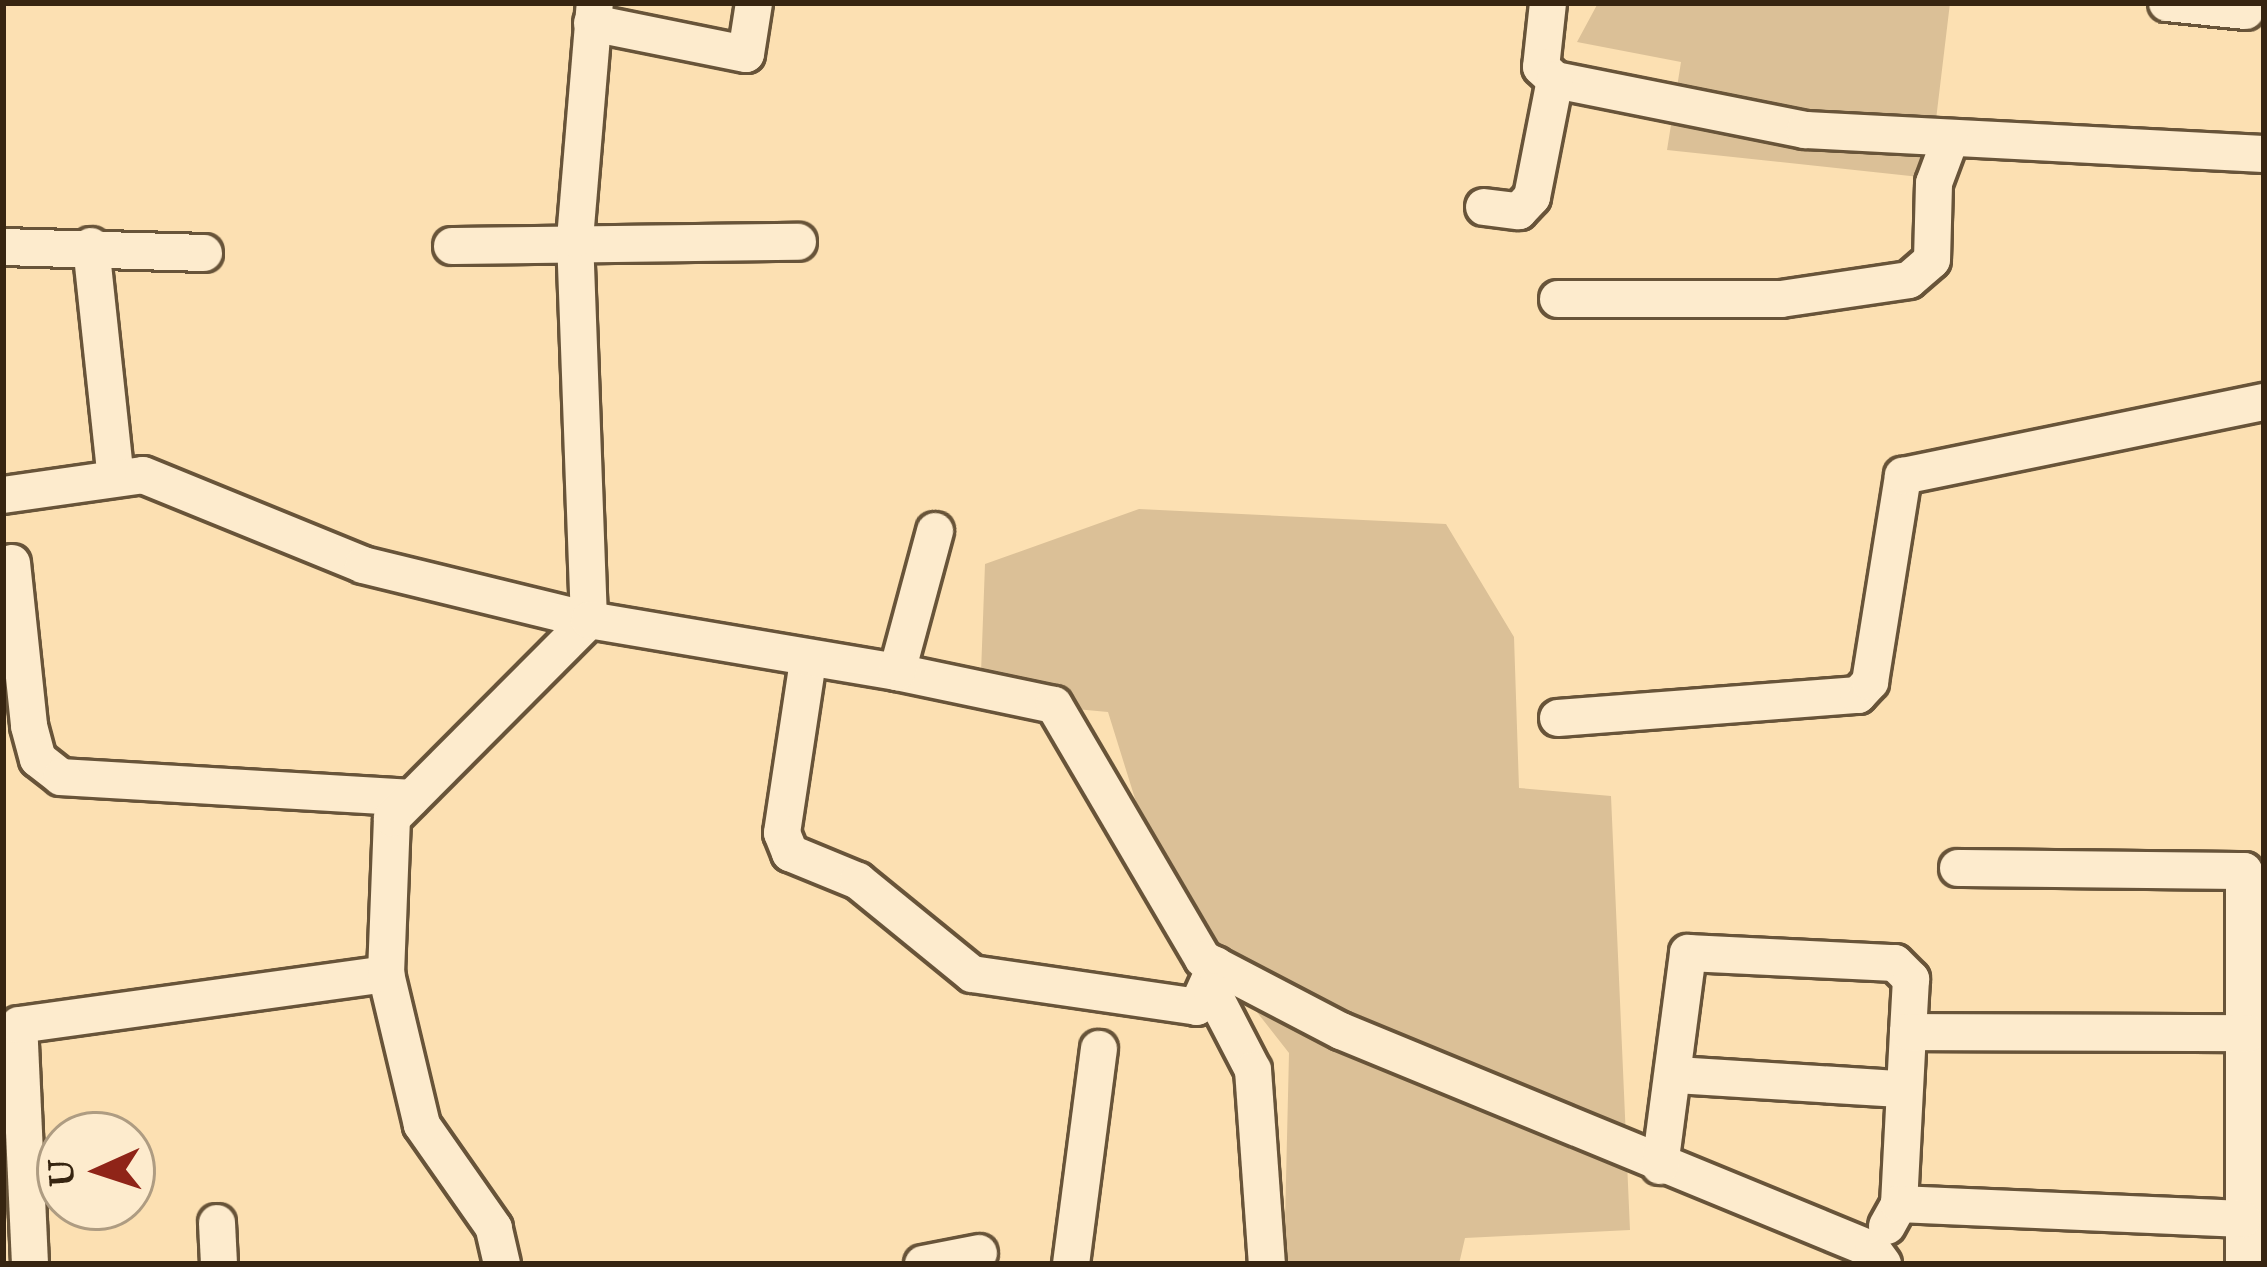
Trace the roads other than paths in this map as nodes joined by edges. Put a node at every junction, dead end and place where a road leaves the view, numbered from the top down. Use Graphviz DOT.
graph roads {
  1 [pos="754,3"];
  2 [pos="1548,3"];
  3 [pos="2167,3"];
  4 [pos="2246,11"];
  5 [pos="593,13"];
  6 [pos="1555,80"];
  7 [pos="1950,140"];
  8 [pos="2264,154"];
  9 [pos="1484,207"];
  10 [pos="575,239"];
  11 [pos="798,242"];
  12 [pos="91,246"];
  13 [pos="452,246"];
  14 [pos="3,247"];
  15 [pos="204,253"];
  16 [pos="1558,299"];
  17 [pos="2264,402"];
  18 [pos="115,471"];
  19 [pos="3,495"];
  20 [pos="935,531"];
  21 [pos="11,562"];
  22 [pos="589,620"];
  23 [pos="808,661"];
  24 [pos="897,672"];
  25 [pos="1558,718"];
  26 [pos="411,798"];
  27 [pos="1958,868"];
  28 [pos="386,974"];
  29 [pos="1214,978"];
  30 [pos="1908,1032"];
  31 [pos="2248,1033"];
  32 [pos="1099,1049"];
  33 [pos="1676,1075"];
  34 [pos="1901,1089"];
  35 [pos="1660,1166"];
  36 [pos="1899,1204"];
  37 [pos="2243,1219"];
  38 [pos="217,1223"];
  39 [pos="979,1253"];
  40 [pos="1878,1257"];
  41 [pos="30,1264"];
  42 [pos="219,1264"];
  43 [pos="502,1264"];
  44 [pos="923,1264"];
  45 [pos="1071,1264"];
  46 [pos="1268,1264"];
  47 [pos="2244,1264"];
  1 -- 5 [label="street"];
  2 -- 6 [label="street"];
  3 -- 4 [label="street"];
  5 -- 10 [label="street"];
  6 -- 7 [label="street"];
  6 -- 9 [label="street"];
  7 -- 8 [label="street"];
  7 -- 16 [label="street"];
  10 -- 11 [label="street"];
  10 -- 13 [label="street"];
  10 -- 22 [label="street"];
  12 -- 14 [label="street"];
  12 -- 15 [label="street"];
  12 -- 18 [label="street"];
  17 -- 25 [label="street"];
  18 -- 19 [label="street"];
  18 -- 22 [label="street"];
  20 -- 24 [label="street"];
  21 -- 26 [label="street"];
  22 -- 23 [label="street"];
  22 -- 26 [label="street"];
  23 -- 24 [label="street"];
  23 -- 29 [label="street"];
  24 -- 29 [label="street"];
  26 -- 28 [label="street"];
  27 -- 31 [label="street"];
  28 -- 41 [label="street"];
  28 -- 43 [label="street"];
  29 -- 35 [label="street"];
  29 -- 46 [label="street"];
  30 -- 31 [label="street"];
  30 -- 33 [label="street"];
  30 -- 34 [label="street"];
  31 -- 37 [label="street"];
  32 -- 45 [label="street"];
  33 -- 34 [label="street"];
  33 -- 35 [label="street"];
  34 -- 36 [label="street"];
  35 -- 40 [label="street"];
  36 -- 37 [label="street"];
  36 -- 40 [label="street"];
  37 -- 47 [label="street"];
  38 -- 42 [label="street"];
  39 -- 44 [label="street"];
}
